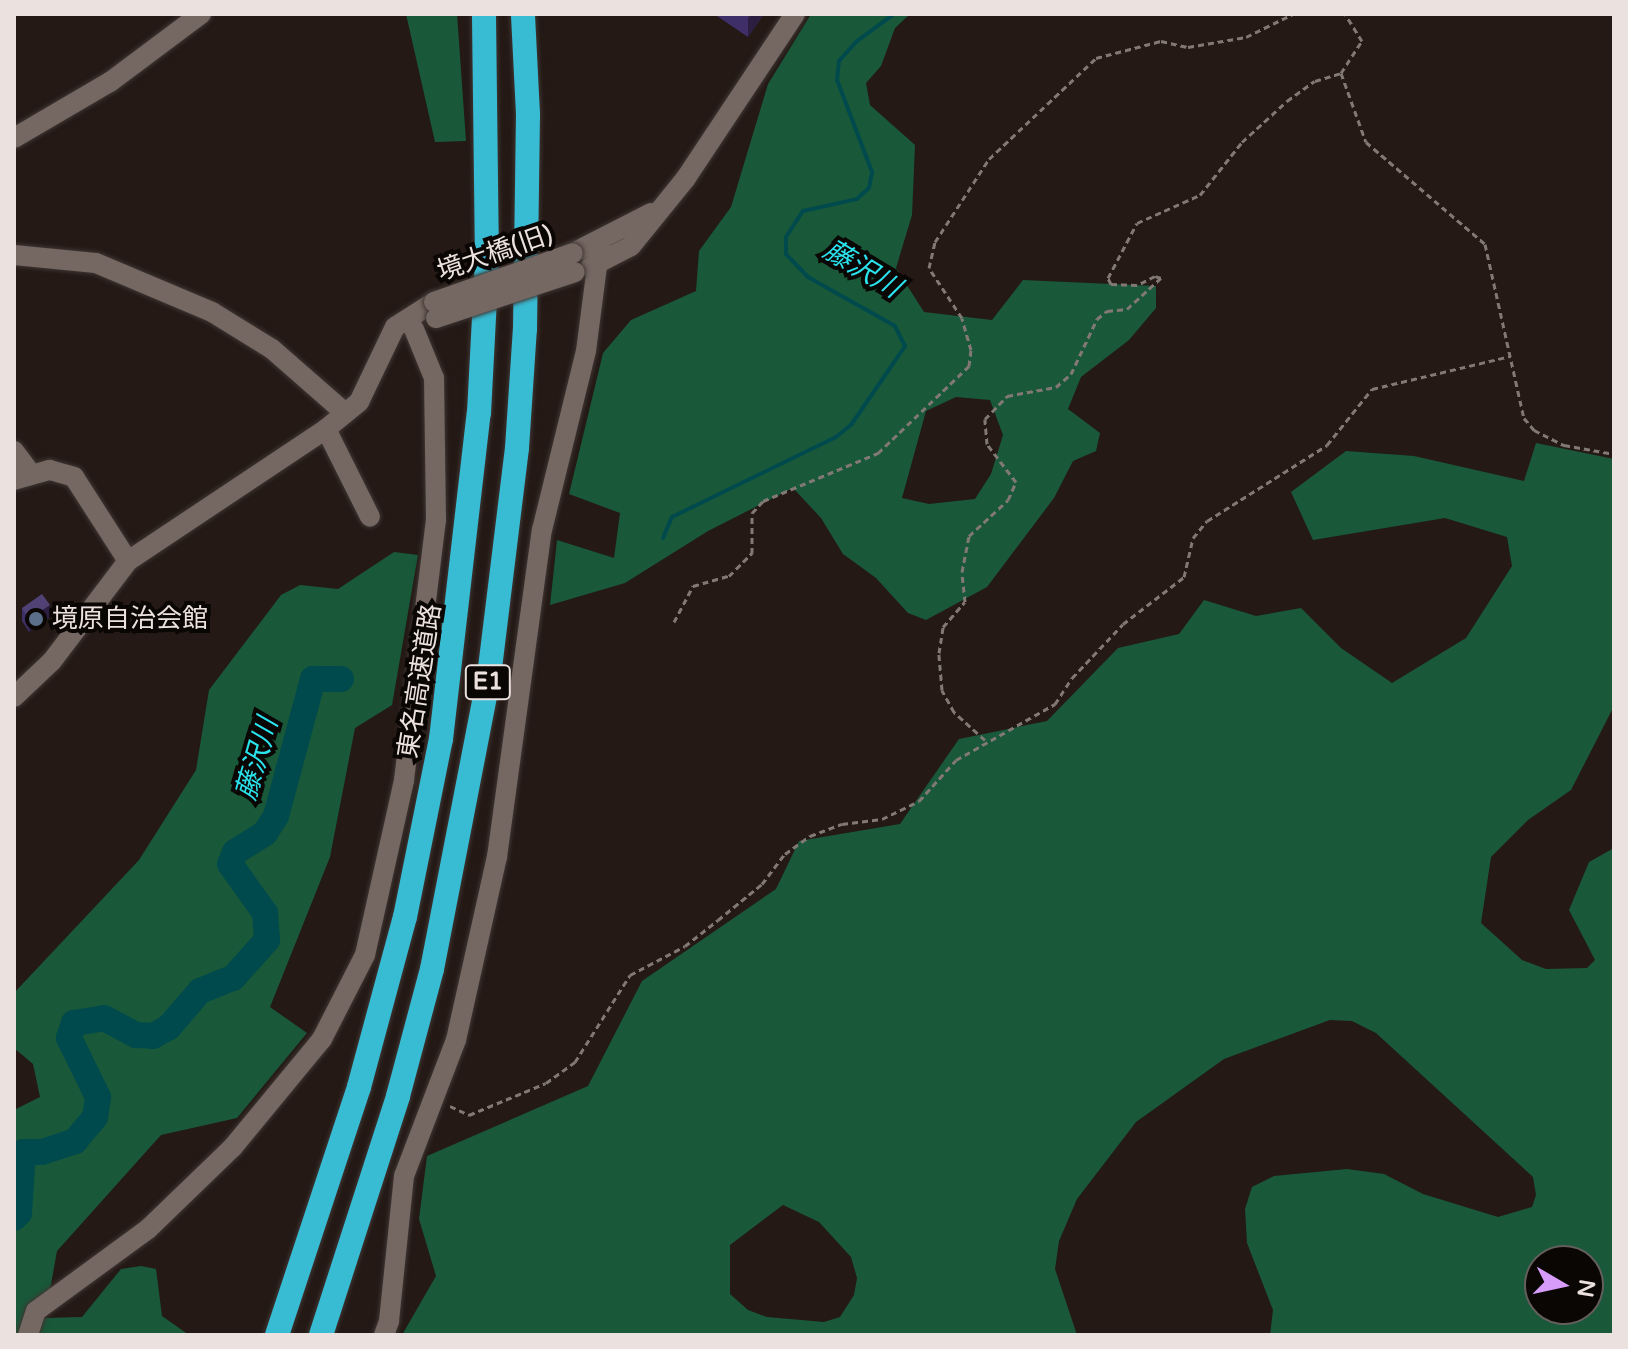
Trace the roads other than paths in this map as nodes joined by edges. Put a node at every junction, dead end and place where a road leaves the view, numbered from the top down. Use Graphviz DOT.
graph roads {
  1 [pos="201,14"];
  2 [pos="484,14"];
  3 [pos="523,14"];
  4 [pos="795,14"];
  5 [pos="14,138"];
  6 [pos="600,254"];
  7 [pos="14,255"];
  8 [pos="435,310"];
  9 [pos="414,329"];
  10 [pos="391,342"];
  11 [pos="345,413"];
  12 [pos="326,429"];
  13 [pos="14,451"];
  14 [pos="22,476"];
  15 [pos="370,517"];
  16 [pos="128,561"];
  17 [pos="14,697"];
  18 [pos="281,1325"];
  19 [pos="322,1333"];
  20 [pos="28,1335"];
  21 [pos="384,1335"];
  1 -- 5 [label="street"];
  2 -- 18 [label="highway, 東名高速道路 / E1"];
  3 -- 19 [label="highway, E1"];
  4 -- 6 [label="street"];
  6 -- 8 [label="street, bridge"];
  6 -- 21 [label="street"];
  7 -- 11 [label="street"];
  8 -- 9 [label="street"];
  8 -- 10 [label="street"];
  9 -- 10 [label="street"];
  9 -- 20 [label="street"];
  10 -- 11 [label="street"];
  11 -- 12 [label="street"];
  12 -- 15 [label="street"];
  12 -- 16 [label="street"];
  13 -- 14 [label="street"];
  14 -- 16 [label="street"];
  16 -- 17 [label="street"];
}
